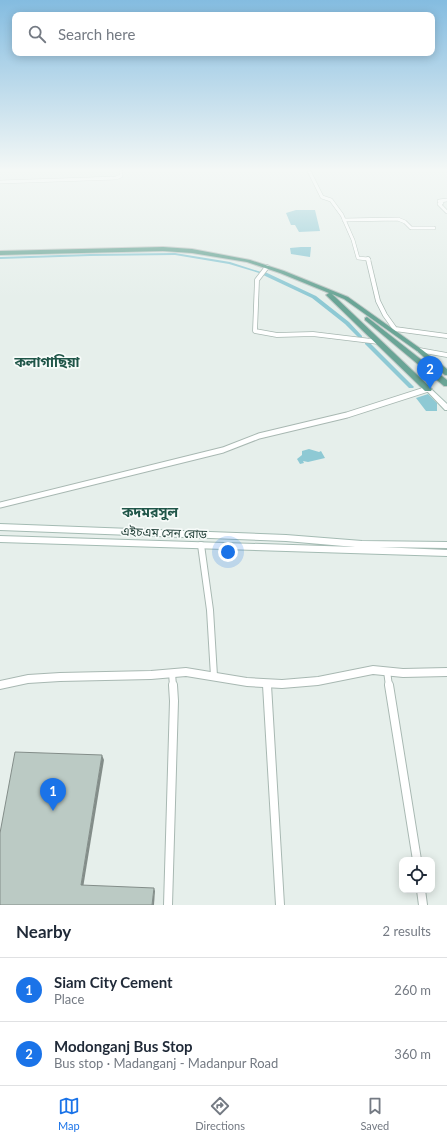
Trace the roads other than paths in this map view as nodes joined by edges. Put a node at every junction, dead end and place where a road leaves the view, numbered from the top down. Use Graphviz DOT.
graph roads {
  1 [pos="340,213"];
  2 [pos="344,220"];
  3 [pos="434,228"];
  4 [pos="0,254"];
  5 [pos="267,267"];
  6 [pos="317,288"];
  7 [pos="329,295"];
  8 [pos="447,336"];
  9 [pos="379,342"];
  10 [pos="419,350"];
  11 [pos="447,355"];
  12 [pos="447,373"];
  13 [pos="447,384"];
  14 [pos="428,389"];
  15 [pos="447,408"];
  16 [pos="0,505"];
  17 [pos="0,527"];
  18 [pos="0,539"];
  19 [pos="201,545"];
  20 [pos="447,545"];
  21 [pos="447,553"];
  22 [pos="386,671"];
  23 [pos="447,672"];
  24 [pos="172,673"];
  25 [pos="214,676"];
  26 [pos="267,683"];
  27 [pos="0,685"];
  28 [pos="417,857"];
  29 [pos="421,893"];
  30 [pos="168,905"];
  31 [pos="280,905"];
  32 [pos="423,905"];
  1 -- 2 [label="street"];
  2 -- 3 [label="street"];
  2 -- 8 [label="street"];
  4 -- 5 [label="main road"];
  5 -- 6 [label="main road"];
  5 -- 9 [label="street"];
  6 -- 7 [label="main road"];
  6 -- 10 [label="main road"];
  7 -- 9 [label="main road"];
  7 -- 13 [label="main road"];
  9 -- 14 [label="main road"];
  10 -- 11 [label="street"];
  10 -- 12 [label="main road"];
  14 -- 15 [label="main road"];
  14 -- 16 [label="street"];
  17 -- 20 [label="main road, এইচএম সেন রোড"];
  18 -- 19 [label="main road, এইচএম সেন রোড"];
  19 -- 21 [label="main road, এইচএম সেন রোড"];
  19 -- 25 [label="street"];
  22 -- 23 [label="street"];
  22 -- 26 [label="street"];
  22 -- 28 [label="street"];
  24 -- 25 [label="street"];
  24 -- 27 [label="street"];
  24 -- 30 [label="street"];
  25 -- 26 [label="street"];
  26 -- 31 [label="street"];
  29 -- 32 [label="street"];
}
